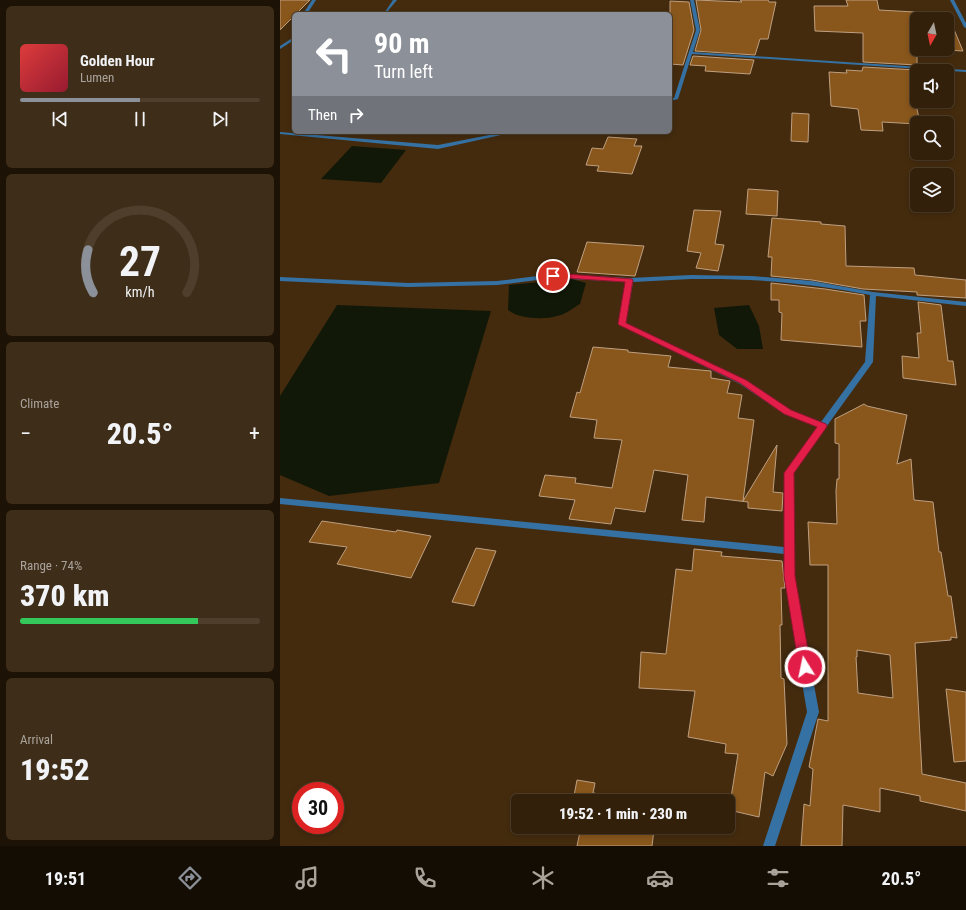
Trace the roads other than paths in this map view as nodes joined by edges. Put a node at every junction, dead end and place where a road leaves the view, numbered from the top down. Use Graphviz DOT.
graph roads {
  1 [pos="314,0"];
  2 [pos="395,0"];
  3 [pos="692,0"];
  4 [pos="952,0"];
  5 [pos="386,11"];
  6 [pos="306,12"];
  7 [pos="966,27"];
  8 [pos="292,39"];
  9 [pos="280,48"];
  10 [pos="690,53"];
  11 [pos="966,71"];
  12 [pos="672,100"];
  13 [pos="280,133"];
  14 [pos="502,134"];
  15 [pos="280,279"];
  16 [pos="630,280"];
  17 [pos="873,294"];
  18 [pos="966,304"];
  19 [pos="823,426"];
  20 [pos="280,501"];
  21 [pos="789,551"];
  22 [pos="770,846"];
  1 -- 6 [label="street"];
  2 -- 5 [label="street"];
  3 -- 10 [label="street"];
  4 -- 7 [label="street"];
  8 -- 9 [label="street"];
  10 -- 11 [label="street"];
  10 -- 12 [label="street"];
  13 -- 14 [label="street"];
  15 -- 16 [label="street"];
  16 -- 17 [label="street"];
  16 -- 19 [label="street"];
  17 -- 18 [label="street"];
  17 -- 19 [label="street"];
  19 -- 21 [label="street"];
  20 -- 21 [label="street"];
  21 -- 22 [label="street"];
}
